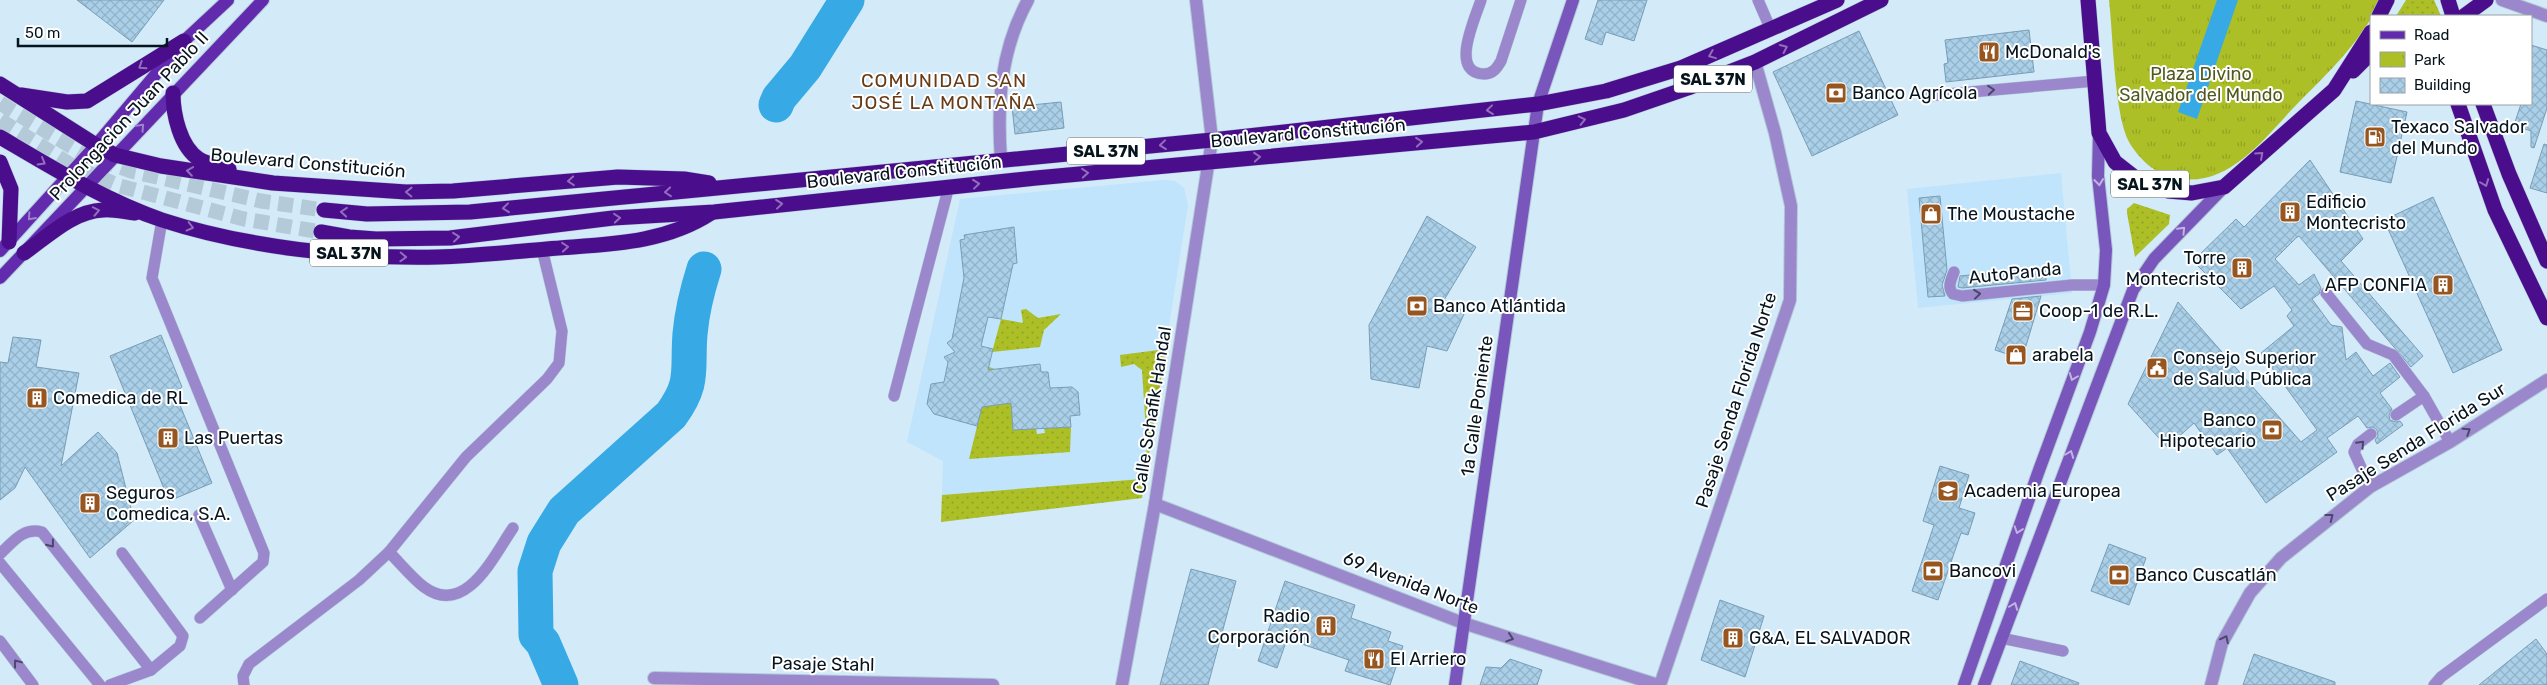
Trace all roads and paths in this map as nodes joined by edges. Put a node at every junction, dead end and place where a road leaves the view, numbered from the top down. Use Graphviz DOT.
graph roads {
  1 [pos="228,0"];
  2 [pos="263,0"];
  3 [pos="1028,0"];
  4 [pos="1196,0"];
  5 [pos="1481,0"];
  6 [pos="1521,0"];
  7 [pos="1573,0"];
  8 [pos="1758,0"];
  9 [pos="1837,0"];
  10 [pos="1881,0"];
  11 [pos="2088,0"];
  12 [pos="2387,0"];
  13 [pos="2448,0"];
  14 [pos="2486,0"];
  15 [pos="2502,0"];
  16 [pos="2380,15"];
  17 [pos="2453,15"];
  18 [pos="2465,15"];
  19 [pos="2547,16"];
  20 [pos="1771,30"];
  21 [pos="2370,34"];
  22 [pos="184,41"];
  23 [pos="2370,54"];
  24 [pos="1755,62"];
  25 [pos="2095,81"];
  26 [pos="0,84"];
  27 [pos="2334,90"];
  28 [pos="173,93"];
  29 [pos="14,94"];
  30 [pos="1925,96"];
  31 [pos="1538,104"];
  32 [pos="2458,105"];
  33 [pos="2483,105"];
  34 [pos="1534,132"];
  35 [pos="2099,133"];
  36 [pos="0,137"];
  37 [pos="1212,140"];
  38 [pos="96,145"];
  39 [pos="115,155"];
  40 [pos="1001,161"];
  41 [pos="1208,161"];
  42 [pos="0,162"];
  43 [pos="68,176"];
  44 [pos="273,183"];
  45 [pos="87,186"];
  46 [pos="724,186"];
  47 [pos="949,186"];
  48 [pos="2224,187"];
  49 [pos="324,210"];
  50 [pos="714,212"];
  51 [pos="156,217"];
  52 [pos="320,232"];
  53 [pos="4,247"];
  54 [pos="542,249"];
  55 [pos="24,253"];
  56 [pos="2547,261"];
  57 [pos="1954,272"];
  58 [pos="0,278"];
  59 [pos="2104,285"];
  60 [pos="2326,293"];
  61 [pos="2547,318"];
  62 [pos="2547,380"];
  63 [pos="894,396"];
  64 [pos="2424,396"];
  65 [pos="2396,415"];
  66 [pos="2371,434"];
  67 [pos="2450,442"];
  68 [pos="2370,487"];
  69 [pos="1155,504"];
  70 [pos="199,515"];
  71 [pos="513,528"];
  72 [pos="389,552"];
  73 [pos="122,553"];
  74 [pos="0,554"];
  75 [pos="0,563"];
  76 [pos="232,590"];
  77 [pos="2547,599"];
  78 [pos="200,618"];
  79 [pos="1463,623"];
  80 [pos="2001,638"];
  81 [pos="0,641"];
  82 [pos="2063,651"];
  83 [pos="151,670"];
  84 [pos="654,678"];
  85 [pos="33,685"];
  86 [pos="100,685"];
  87 [pos="110,685"];
  88 [pos="244,685"];
  89 [pos="993,685"];
  90 [pos="1122,685"];
  91 [pos="1455,685"];
  92 [pos="1659,685"];
  93 [pos="1964,685"];
  94 [pos="1984,685"];
  95 [pos="2211,685"];
  96 [pos="2434,685"];
  1 -- 22 [label="main road, Prolongacion Juan Pablo II"];
  2 -- 28 [label="main road, Prolongacion Juan Pablo II"];
  3 -- 40 [label="street"];
  4 -- 37 [label="street, Calle Schafik Handal"];
  5 -- 6 [label="lane"];
  7 -- 31 [label="main road"];
  8 -- 20 [label="lane"];
  9 -- 20 [label="highway, Boulevard Constitución / SAL 37N"];
  24 -- 10 [label="highway, Boulevard Constitución / SAL 37N, one-way"];
  11 -- 25 [label="highway, SAL 37N"];
  12 -- 16 [label="highway"];
  13 -- 17 [label="highway"];
  14 -- 18 [label="highway"];
  15 -- 19 [label="street"];
  20 -- 31 [label="highway, Boulevard Constitución / SAL 37N, one-way"];
  21 -- 27 [label="highway"];
  22 -- 29 [label="highway, one-way"];
  22 -- 38 [label="main road, Prolongacion Juan Pablo II"];
  23 -- 27 [label="highway"];
  34 -- 24 [label="highway, Boulevard Constitución / SAL 37N, one-way"];
  24 -- 92 [label="street, Pasaje Senda Florida Norte"];
  30 -- 25 [label="lane, one-way"];
  25 -- 35 [label="highway, SAL 37N"];
  26 -- 29 [label="highway, Boulevard Constitución / SAL 37N"];
  48 -- 27 [label="highway, one-way"];
  39 -- 28 [label="main road, Prolongacion Juan Pablo II, one-way"];
  28 -- 44 [label="highway"];
  29 -- 38 [label="highway, Boulevard Constitución / SAL 37N"];
  31 -- 34 [label="main road, 1a Calle Poniente"];
  31 -- 37 [label="highway, Boulevard Constitución / SAL 37N, one-way"];
  32 -- 61 [label="highway, one-way"];
  33 -- 56 [label="highway"];
  41 -- 34 [label="highway, Boulevard Constitución / SAL 37N, one-way"];
  34 -- 79 [label="main road, 1a Calle Poniente"];
  35 -- 48 [label="highway, SAL 37N"];
  35 -- 59 [label="main road, one-way"];
  36 -- 43 [label="highway, Boulevard Constitución / SAL 37N, one-way"];
  37 -- 40 [label="highway, Boulevard Constitución / SAL 37N, one-way"];
  37 -- 41 [label="street, Calle Schafik Handal"];
  38 -- 39 [label="highway, Boulevard Constitución / SAL 37N"];
  38 -- 43 [label="main road, Prolongacion Juan Pablo II"];
  44 -- 39 [label="highway, Boulevard Constitución / SAL 37N, one-way"];
  39 -- 45 [label="main road, Prolongacion Juan Pablo II"];
  40 -- 46 [label="highway, Boulevard Constitución / SAL 37N"];
  47 -- 41 [label="highway, Boulevard Constitución / SAL 37N, one-way"];
  41 -- 69 [label="street, Calle Schafik Handal"];
  42 -- 53 [label="highway"];
  43 -- 45 [label="highway, Boulevard Constitución / SAL 37N"];
  43 -- 53 [label="main road, Prolongacion Juan Pablo II, one-way"];
  46 -- 44 [label="highway, Boulevard Constitución / SAL 37N, one-way"];
  45 -- 51 [label="highway, Boulevard Constitución / SAL 37N"];
  45 -- 55 [label="main road, Prolongacion Juan Pablo II"];
  46 -- 49 [label="highway, Boulevard Constitución / SAL 37N, one-way"];
  50 -- 47 [label="highway, Boulevard Constitución / SAL 37N, one-way"];
  47 -- 63 [label="lane"];
  80 -- 48 [label="main road, one-way"];
  52 -- 50 [label="highway, Boulevard Constitución / SAL 37N, one-way"];
  54 -- 50 [label="highway, Boulevard Constitución / SAL 37N, one-way"];
  51 -- 54 [label="highway, Boulevard Constitución / SAL 37N, one-way"];
  55 -- 51 [label="highway, one-way"];
  51 -- 76 [label="lane"];
  54 -- 72 [label="lane"];
  55 -- 58 [label="main road, Prolongacion Juan Pablo II"];
  57 -- 59 [label="lane, AutoPanda, one-way"];
  59 -- 93 [label="main road, one-way"];
  60 -- 64 [label="lane"];
  67 -- 62 [label="street, Pasaje Senda Florida Sur, one-way"];
  64 -- 65 [label="lane"];
  64 -- 67 [label="lane"];
  68 -- 66 [label="lane, one-way"];
  67 -- 68 [label="street, Pasaje Senda Florida Sur"];
  95 -- 68 [label="street, Pasaje Senda Florida Sur, one-way"];
  69 -- 79 [label="street, 69 Avenida Norte"];
  69 -- 90 [label="street, Calle Schafik Handal"];
  70 -- 76 [label="lane"];
  71 -- 72 [label="lane"];
  72 -- 88 [label="lane"];
  73 -- 83 [label="lane"];
  74 -- 83 [label="lane, one-way"];
  75 -- 86 [label="lane"];
  76 -- 78 [label="lane"];
  77 -- 96 [label="lane"];
  79 -- 91 [label="main road, 1a Calle Poniente"];
  79 -- 92 [label="street, 69 Avenida Norte, one-way"];
  80 -- 82 [label="lane"];
  80 -- 94 [label="main road"];
  85 -- 81 [label="lane, one-way"];
  83 -- 87 [label="lane"];
  84 -- 89 [label="street, Pasaje Stahl"];
}
